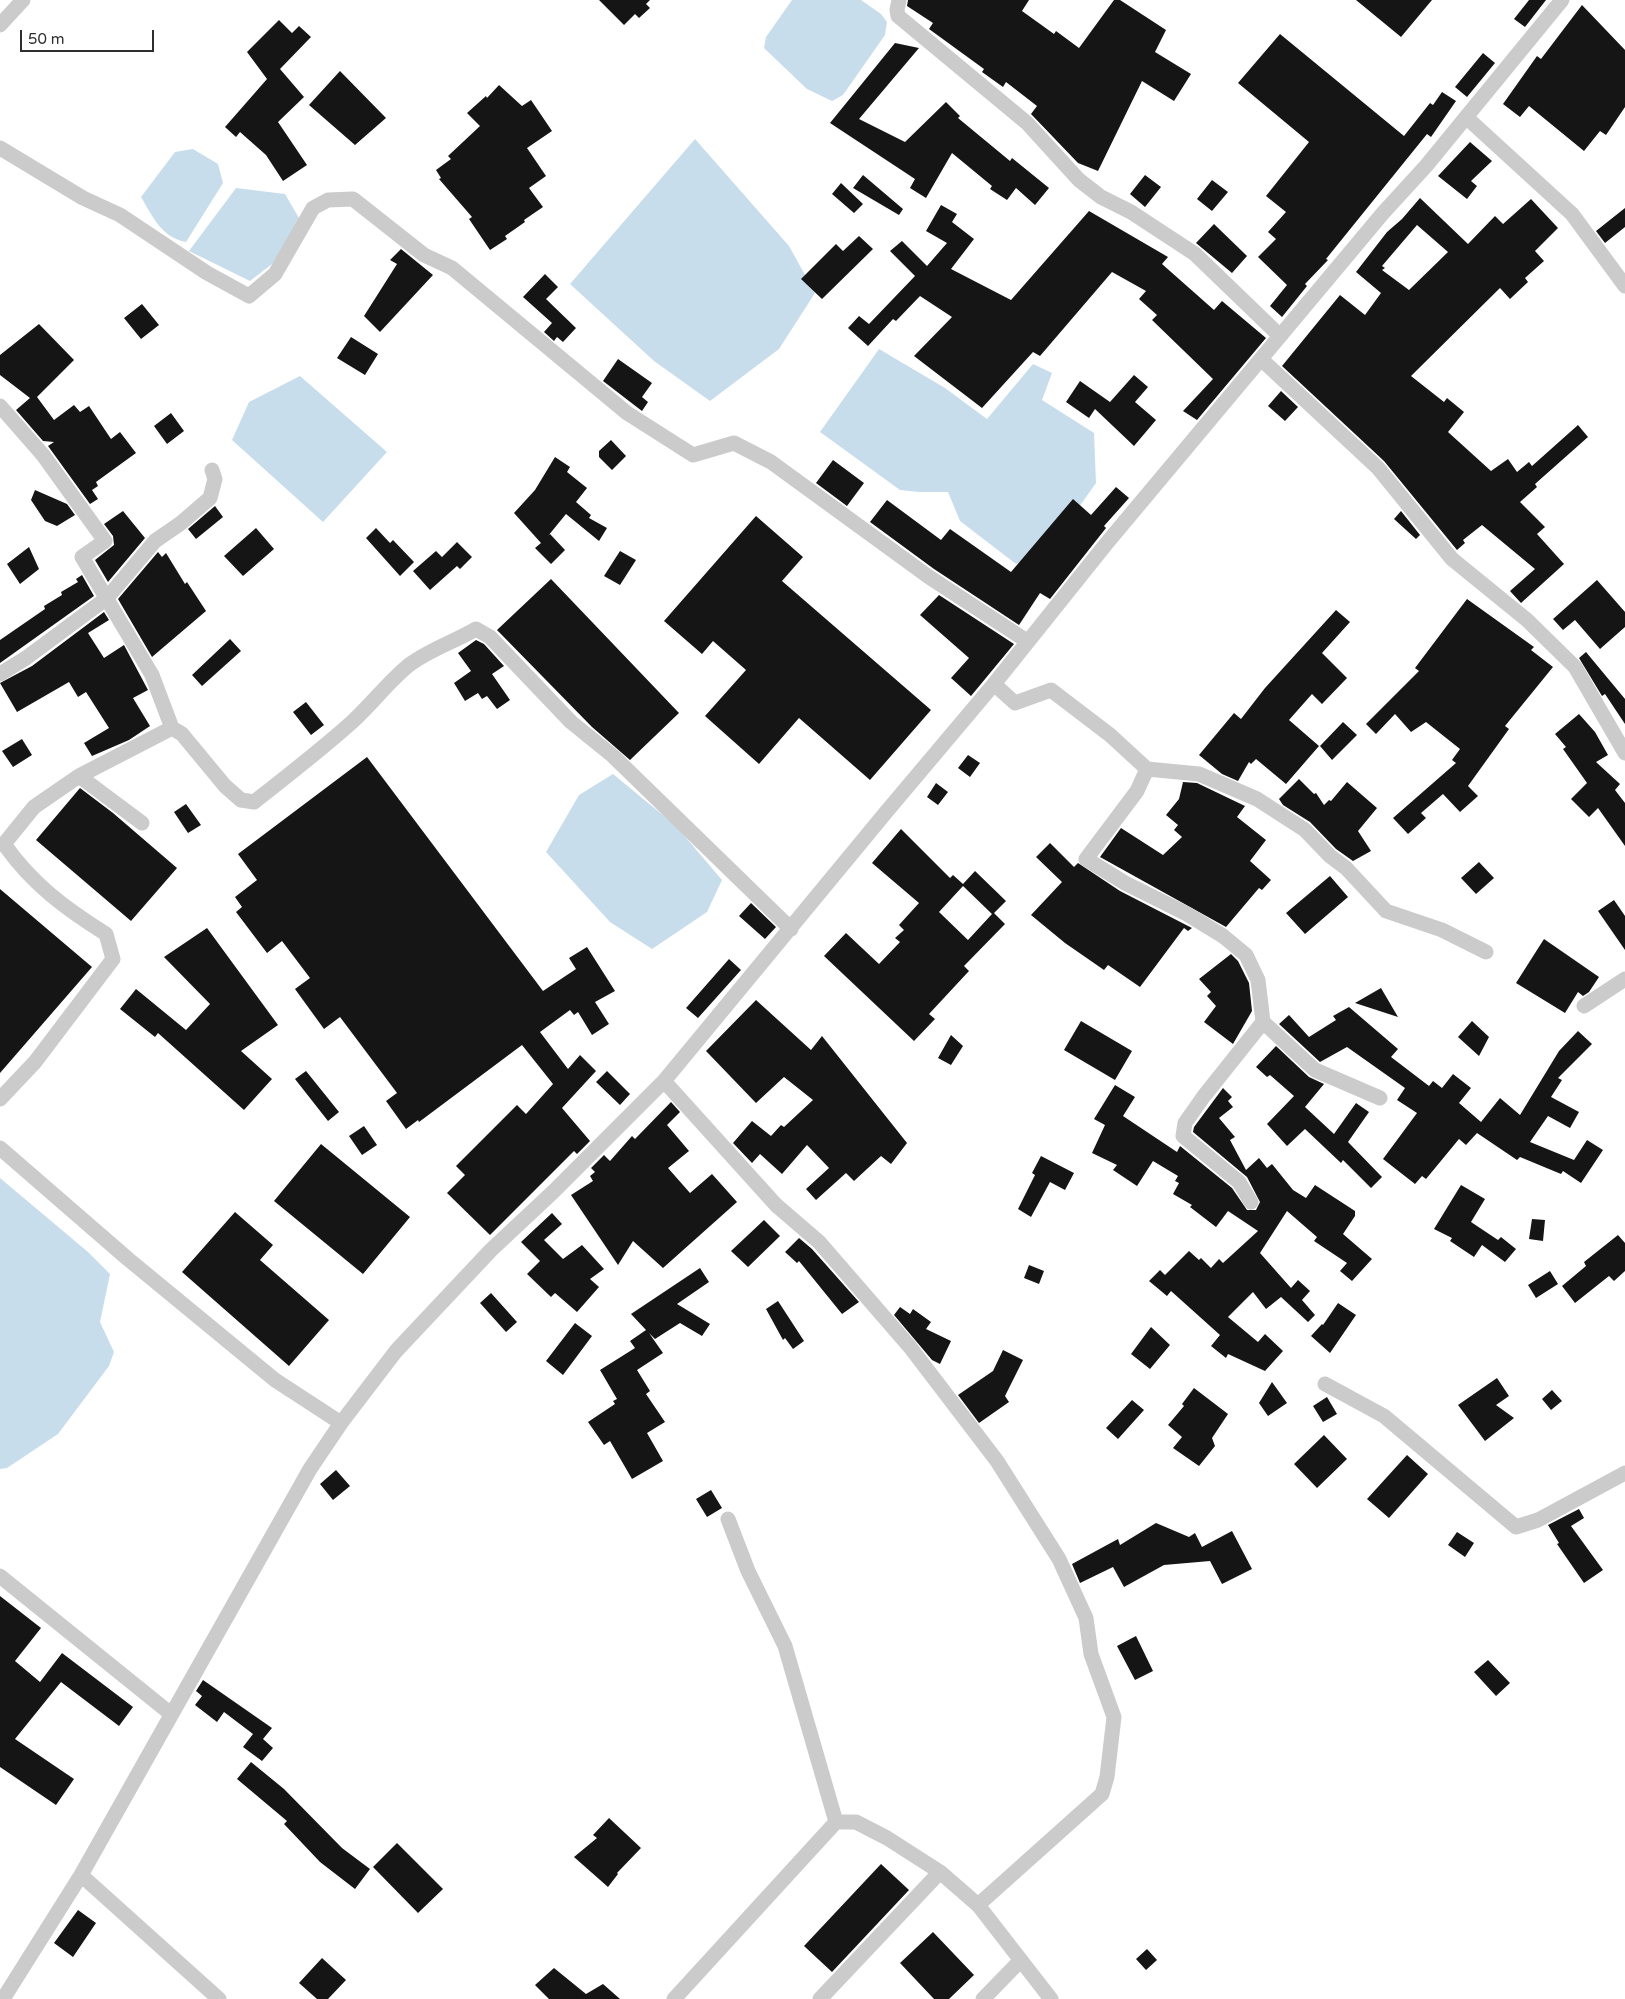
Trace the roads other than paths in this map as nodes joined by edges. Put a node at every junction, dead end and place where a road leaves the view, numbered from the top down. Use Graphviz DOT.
graph roads {
  1 [pos="23,0"];
  2 [pos="899,0"];
  3 [pos="1562,0"];
  4 [pos="0,25"];
  5 [pos="1466,117"];
  6 [pos="0,148"];
  7 [pos="1625,286"];
  8 [pos="1280,336"];
  9 [pos="1261,359"];
  10 [pos="0,406"];
  11 [pos="212,470"];
  12 [pos="107,598"];
  13 [pos="1028,640"];
  14 [pos="0,674"];
  15 [pos="994,684"];
  16 [pos="172,728"];
  17 [pos="1625,753"];
  18 [pos="1148,769"];
  19 [pos="79,776"];
  20 [pos="142,822"];
  21 [pos="791,929"];
  22 [pos="1486,952"];
  23 [pos="1625,979"];
  24 [pos="1584,1006"];
  25 [pos="1263,1022"];
  26 [pos="664,1081"];
  27 [pos="1380,1098"];
  28 [pos="0,1099"];
  29 [pos="0,1148"];
  30 [pos="1251,1202"];
  31 [pos="1325,1384"];
  32 [pos="341,1423"];
  33 [pos="1625,1473"];
  34 [pos="728,1519"];
  35 [pos="0,1576"];
  36 [pos="171,1714"];
  37 [pos="836,1822"];
  38 [pos="940,1872"];
  39 [pos="81,1875"];
  40 [pos="978,1905"];
  41 [pos="1020,1960"];
  42 [pos="3,1999"];
  43 [pos="219,1999"];
  44 [pos="674,1999"];
  45 [pos="820,1999"];
  46 [pos="983,1999"];
  47 [pos="1051,1999"];
  1 -- 4 [label="street"];
  2 -- 8 [label="street"];
  3 -- 5 [label="street"];
  5 -- 7 [label="street"];
  5 -- 8 [label="street"];
  6 -- 13 [label="street"];
  8 -- 9 [label="street"];
  9 -- 13 [label="street"];
  9 -- 17 [label="street"];
  10 -- 12 [label="street"];
  11 -- 12 [label="street"];
  12 -- 14 [label="street"];
  12 -- 16 [label="street"];
  13 -- 15 [label="street"];
  15 -- 18 [label="street"];
  15 -- 21 [label="street"];
  16 -- 19 [label="street"];
  16 -- 21 [label="street"];
  18 -- 22 [label="street"];
  18 -- 25 [label="street"];
  19 -- 20 [label="street"];
  19 -- 28 [label="street"];
  21 -- 26 [label="street"];
  23 -- 24 [label="street"];
  25 -- 27 [label="street"];
  25 -- 30 [label="street"];
  26 -- 32 [label="street"];
  26 -- 40 [label="street"];
  29 -- 32 [label="street"];
  31 -- 33 [label="street"];
  32 -- 36 [label="street"];
  34 -- 37 [label="street"];
  35 -- 36 [label="street"];
  36 -- 39 [label="street"];
  37 -- 38 [label="street"];
  37 -- 44 [label="street"];
  38 -- 40 [label="street"];
  38 -- 45 [label="street"];
  39 -- 42 [label="street"];
  39 -- 43 [label="street"];
  40 -- 41 [label="street"];
  41 -- 46 [label="street"];
  41 -- 47 [label="street"];
}
